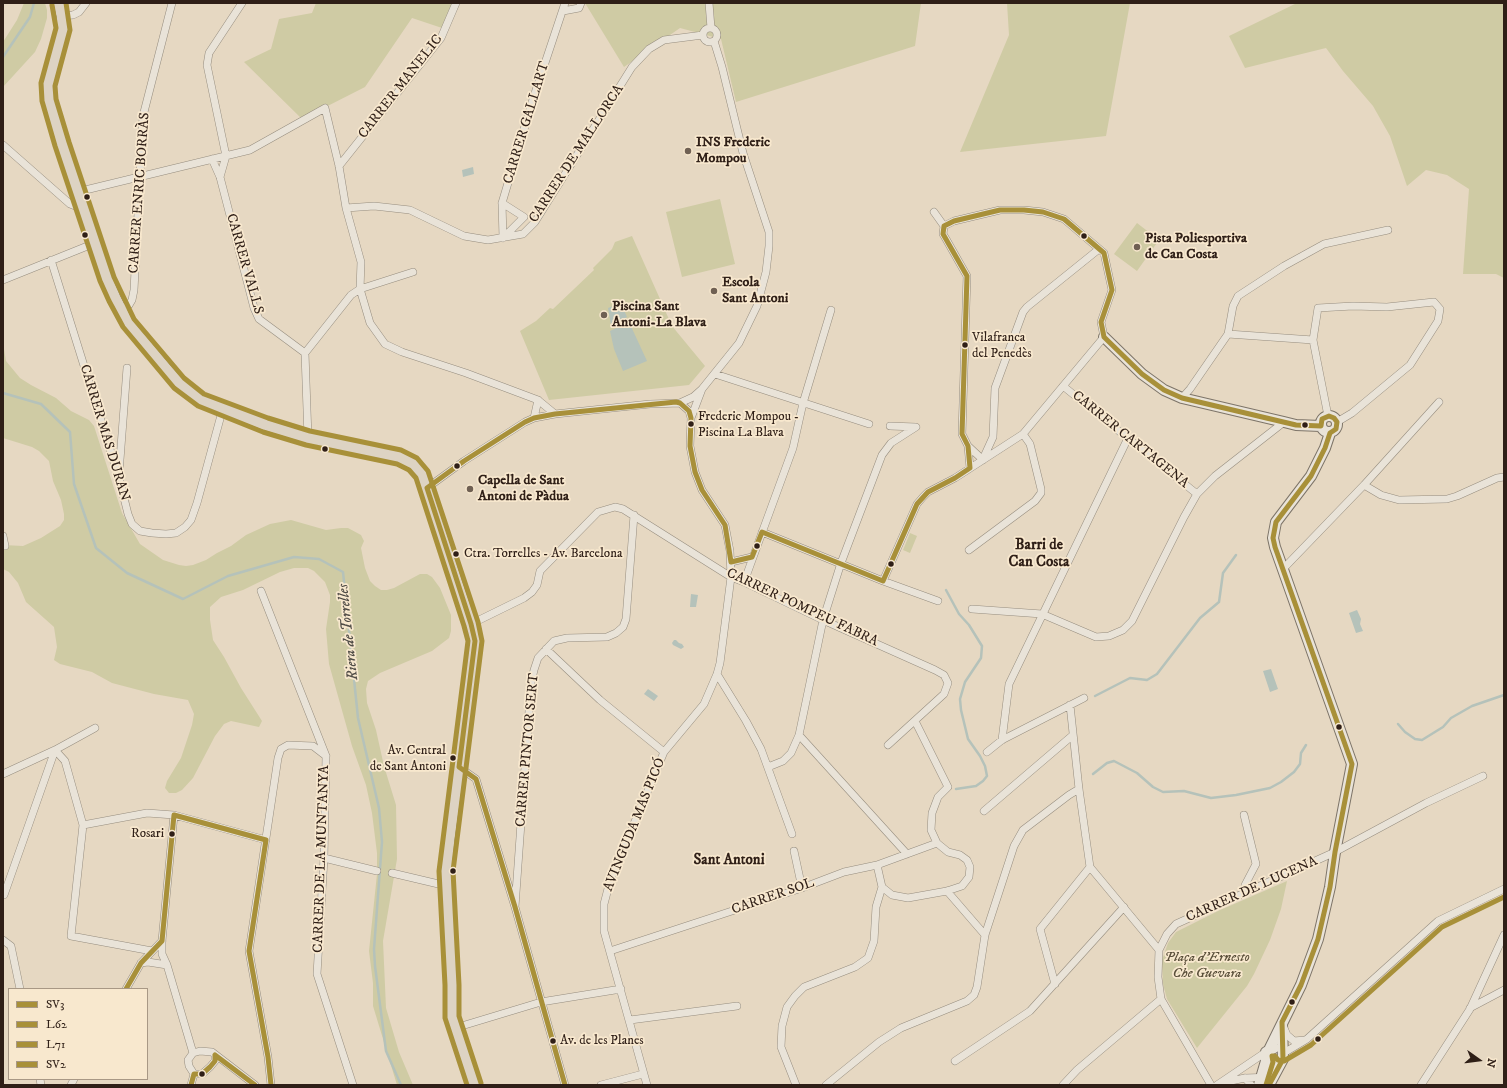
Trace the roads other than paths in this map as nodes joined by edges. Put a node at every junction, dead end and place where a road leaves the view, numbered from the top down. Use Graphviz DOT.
graph roads {
  1 [pos="59,3"];
  2 [pos="86,3"];
  3 [pos="172,3"];
  4 [pos="242,3"];
  5 [pos="456,3"];
  6 [pos="565,3"];
  7 [pos="581,3"];
  8 [pos="709,3"];
  9 [pos="563,11"];
  10 [pos="62,16"];
  11 [pos="711,28"];
  12 [pos="703,35"];
  13 [pos="714,41"];
  14 [pos="3,145"];
  15 [pos="226,156"];
  16 [pos="212,159"];
  17 [pos="339,166"];
  18 [pos="140,176"];
  19 [pos="220,177"];
  20 [pos="77,192"];
  21 [pos="502,204"];
  22 [pos="346,208"];
  23 [pos="83,209"];
  24 [pos="934,212"];
  25 [pos="944,226"];
  26 [pos="1388,230"];
  27 [pos="503,238"];
  28 [pos="95,243"];
  29 [pos="1099,248"];
  30 [pos="51,260"];
  31 [pos="413,272"];
  32 [pos="3,280"];
  33 [pos="360,289"];
  34 [pos="122,310"];
  35 [pos="831,310"];
  36 [pos="1228,334"];
  37 [pos="1104,337"];
  38 [pos="1312,340"];
  39 [pos="305,353"];
  40 [pos="127,368"];
  41 [pos="715,374"];
  42 [pos="1063,386"];
  43 [pos="702,389"];
  44 [pos="1182,398"];
  45 [pos="538,400"];
  46 [pos="1439,402"];
  47 [pos="680,403"];
  48 [pos="803,403"];
  49 [pos="223,408"];
  50 [pos="555,414"];
  51 [pos="1328,416"];
  52 [pos="534,418"];
  53 [pos="691,418"];
  54 [pos="1284,422"];
  55 [pos="1337,422"];
  56 [pos="869,424"];
  57 [pos="890,426"];
  58 [pos="1321,426"];
  59 [pos="1330,433"];
  60 [pos="1023,434"];
  61 [pos="993,437"];
  62 [pos="308,438"];
  63 [pos="1128,438"];
  64 [pos="968,446"];
  65 [pos="1000,449"];
  66 [pos="983,460"];
  67 [pos="970,468"];
  68 [pos="1504,477"];
  69 [pos="119,478"];
  70 [pos="1364,485"];
  71 [pos="427,488"];
  72 [pos="1197,494"];
  73 [pos="634,515"];
  74 [pos="762,532"];
  75 [pos="3,536"];
  76 [pos="6,546"];
  77 [pos="968,550"];
  78 [pos="752,557"];
  79 [pos="731,562"];
  80 [pos="841,563"];
  81 [pos="1283,569"];
  82 [pos="731,577"];
  83 [pos="883,581"];
  84 [pos="744,582"];
  85 [pos="261,591"];
  86 [pos="938,601"];
  87 [pos="972,609"];
  88 [pos="1042,614"];
  89 [pos="822,620"];
  90 [pos="471,624"];
  91 [pos="546,649"];
  92 [pos="717,674"];
  93 [pos="1084,698"];
  94 [pos="1070,706"];
  95 [pos="915,721"];
  96 [pos="95,728"];
  97 [pos="799,735"];
  98 [pos="1073,735"];
  99 [pos="1002,740"];
  100 [pos="888,745"];
  101 [pos="54,750"];
  102 [pos="664,752"];
  103 [pos="987,752"];
  104 [pos="326,756"];
  105 [pos="3,766"];
  106 [pos="459,767"];
  107 [pos="768,767"];
  108 [pos="12,769"];
  109 [pos="3,774"];
  110 [pos="1483,776"];
  111 [pos="1079,789"];
  112 [pos="984,811"];
  113 [pos="174,815"];
  114 [pos="1244,815"];
  115 [pos="83,825"];
  116 [pos="792,834"];
  117 [pos="266,840"];
  118 [pos="936,843"];
  119 [pos="794,851"];
  120 [pos="1335,852"];
  121 [pos="907,854"];
  122 [pos="324,858"];
  123 [pos="877,865"];
  124 [pos="1090,867"];
  125 [pos="377,871"];
  126 [pos="392,873"];
  127 [pos="447,886"];
  128 [pos="882,887"];
  129 [pos="802,888"];
  130 [pos="1504,889"];
  131 [pos="947,891"];
  132 [pos="1244,892"];
  133 [pos="4,895"];
  134 [pos="515,907"];
  135 [pos="1124,907"];
  136 [pos="985,935"];
  137 [pos="1504,935"];
  138 [pos="3,940"];
  139 [pos="162,941"];
  140 [pos="1159,950"];
  141 [pos="152,951"];
  142 [pos="610,951"];
  143 [pos="141,963"];
  144 [pos="167,966"];
  145 [pos="1055,984"];
  146 [pos="20,988"];
  147 [pos="127,988"];
  148 [pos="621,989"];
  149 [pos="1504,990"];
  150 [pos="1161,999"];
  151 [pos="541,1002"];
  152 [pos="737,1006"];
  153 [pos="1470,1008"];
  154 [pos="630,1020"];
  155 [pos="1282,1022"];
  156 [pos="455,1028"];
  157 [pos="1307,1039"];
  158 [pos="193,1053"];
  159 [pos="1267,1054"];
  160 [pos="215,1055"];
  161 [pos="1281,1057"];
  162 [pos="955,1061"];
  163 [pos="194,1074"];
  164 [pos="643,1074"];
  165 [pos="1245,1078"];
  166 [pos="1260,1081"];
  167 [pos="1271,1081"];
  168 [pos="1219,1084"];
  169 [pos="191,1085"];
  170 [pos="255,1085"];
  171 [pos="271,1085"];
  172 [pos="353,1085"];
  173 [pos="474,1085"];
  174 [pos="565,1085"];
  175 [pos="601,1085"];
  176 [pos="647,1085"];
  177 [pos="796,1085"];
  178 [pos="826,1085"];
  179 [pos="1063,1085"];
  180 [pos="1211,1085"];
  181 [pos="1252,1085"];
  182 [pos="1421,1085"];
  1 -- 10 [label="main road"];
  2 -- 10 [label="street"];
  3 -- 18 [label="street, CARRER ENRIC BORRÀS"];
  4 -- 15 [label="street"];
  5 -- 17 [label="street, CARRER MANELIC"];
  6 -- 9 [label="street, CARRER GALLART"];
  7 -- 9 [label="street"];
  8 -- 11 [label="street, AVINGUDA MAS PICÓ"];
  9 -- 21 [label="street, CARRER GALLART"];
  10 -- 20 [label="main road"];
  11 -- 12 [label="street"];
  11 -- 13 [label="street, AVINGUDA MAS PICÓ"];
  12 -- 13 [label="street"];
  12 -- 27 [label="street, CARRER DE MALLORCA"];
  13 -- 41 [label="street, AVINGUDA MAS PICÓ"];
  14 -- 23 [label="street"];
  15 -- 16 [label="street"];
  15 -- 17 [label="street"];
  15 -- 19 [label="street"];
  16 -- 18 [label="street"];
  16 -- 19 [label="street, CARRER VALLS"];
  17 -- 22 [label="street"];
  18 -- 20 [label="street"];
  18 -- 34 [label="street, CARRER ENRIC BORRÀS"];
  19 -- 39 [label="street, CARRER VALLS"];
  20 -- 23 [label="main road"];
  21 -- 27 [label="street, CARRER GALLART"];
  21 -- 27 [label="street"];
  22 -- 27 [label="street, CARRER DE MALLORCA"];
  22 -- 33 [label="street"];
  23 -- 28 [label="main road"];
  24 -- 25 [label="street"];
  25 -- 29 [label="street"];
  25 -- 64 [label="street"];
  26 -- 36 [label="street"];
  28 -- 30 [label="street"];
  28 -- 34 [label="main road"];
  29 -- 37 [label="street"];
  29 -- 61 [label="street"];
  30 -- 32 [label="street"];
  30 -- 69 [label="street, CARRER MAS DURAN"];
  31 -- 33 [label="street"];
  33 -- 39 [label="street"];
  33 -- 45 [label="street"];
  34 -- 49 [label="main road"];
  35 -- 48 [label="street"];
  36 -- 38 [label="street"];
  36 -- 44 [label="street"];
  37 -- 42 [label="street"];
  37 -- 44 [label="street"];
  38 -- 51 [label="street"];
  38 -- 55 [label="street"];
  39 -- 62 [label="street"];
  40 -- 69 [label="street"];
  41 -- 43 [label="street, AVINGUDA MAS PICÓ"];
  41 -- 48 [label="street"];
  42 -- 60 [label="street"];
  42 -- 63 [label="street, CARRER CARTAGENA"];
  43 -- 47 [label="street, AVINGUDA MAS PICÓ"];
  43 -- 53 [label="street, AVINGUDA MAS PICÓ"];
  44 -- 54 [label="street"];
  45 -- 50 [label="street"];
  45 -- 52 [label="street"];
  46 -- 70 [label="street"];
  47 -- 50 [label="street"];
  47 -- 53 [label="street"];
  48 -- 56 [label="street"];
  48 -- 74 [label="street"];
  49 -- 62 [label="main road"];
  49 -- 69 [label="street, CARRER MAS DURAN"];
  50 -- 52 [label="street"];
  51 -- 55 [label="street"];
  51 -- 58 [label="street"];
  52 -- 71 [label="street"];
  53 -- 79 [label="street, AVINGUDA MAS PICÓ"];
  54 -- 58 [label="street"];
  54 -- 72 [label="street"];
  55 -- 59 [label="street"];
  57 -- 80 [label="street"];
  58 -- 59 [label="street"];
  59 -- 81 [label="street"];
  60 -- 65 [label="street"];
  60 -- 77 [label="street"];
  61 -- 65 [label="street"];
  61 -- 66 [label="street"];
  62 -- 71 [label="main road"];
  63 -- 72 [label="street, CARRER CARTAGENA"];
  63 -- 88 [label="street"];
  64 -- 66 [label="street"];
  64 -- 67 [label="street"];
  65 -- 66 [label="street"];
  66 -- 67 [label="street"];
  67 -- 83 [label="street"];
  68 -- 70 [label="street"];
  70 -- 81 [label="street"];
  71 -- 90 [label="main road"];
  72 -- 88 [label="street"];
  73 -- 82 [label="street, CARRER POMPEU FABRA"];
  73 -- 90 [label="street, CARRER POMPEU FABRA"];
  73 -- 91 [label="street, CARRER PINTOR SERT"];
  74 -- 78 [label="street"];
  74 -- 80 [label="street"];
  75 -- 76 [label="street"];
  78 -- 79 [label="street"];
  78 -- 84 [label="street"];
  79 -- 82 [label="street, AVINGUDA MAS PICÓ"];
  80 -- 83 [label="street"];
  80 -- 89 [label="street"];
  81 -- 120 [label="street"];
  82 -- 84 [label="street, CARRER POMPEU FABRA"];
  82 -- 92 [label="street, AVINGUDA MAS PICÓ"];
  83 -- 86 [label="street"];
  84 -- 89 [label="street, CARRER POMPEU FABRA"];
  85 -- 104 [label="street, CARRER DE LA MUNTANYA"];
  87 -- 88 [label="street"];
  88 -- 99 [label="street"];
  89 -- 95 [label="street, CARRER POMPEU FABRA"];
  89 -- 97 [label="street"];
  90 -- 106 [label="main road"];
  91 -- 102 [label="street"];
  91 -- 134 [label="street, CARRER PINTOR SERT"];
  92 -- 102 [label="street, AVINGUDA MAS PICÓ"];
  92 -- 107 [label="street"];
  93 -- 94 [label="street"];
  94 -- 98 [label="street"];
  94 -- 99 [label="street"];
  95 -- 100 [label="street"];
  95 -- 118 [label="street"];
  96 -- 101 [label="street"];
  97 -- 107 [label="street"];
  97 -- 121 [label="street"];
  98 -- 111 [label="street"];
  98 -- 112 [label="street"];
  99 -- 103 [label="street"];
  101 -- 108 [label="street"];
  101 -- 115 [label="street"];
  101 -- 133 [label="street"];
  102 -- 142 [label="street, AVINGUDA MAS PICÓ"];
  104 -- 117 [label="street"];
  104 -- 122 [label="street, CARRER DE LA MUNTANYA"];
  105 -- 108 [label="street"];
  106 -- 127 [label="main road"];
  106 -- 134 [label="street"];
  107 -- 116 [label="street"];
  108 -- 109 [label="street"];
  110 -- 120 [label="street, CARRER DE LUCENA"];
  111 -- 124 [label="street"];
  111 -- 136 [label="street"];
  113 -- 115 [label="street"];
  113 -- 117 [label="street"];
  113 -- 139 [label="street"];
  114 -- 132 [label="street"];
  115 -- 141 [label="street"];
  117 -- 171 [label="street"];
  118 -- 121 [label="street, CARRER SOL"];
  118 -- 131 [label="street"];
  119 -- 129 [label="street"];
  120 -- 132 [label="street, CARRER DE LUCENA"];
  120 -- 155 [label="street"];
  121 -- 123 [label="street, CARRER SOL"];
  122 -- 125 [label="street"];
  122 -- 172 [label="street, CARRER DE LA MUNTANYA"];
  123 -- 128 [label="street"];
  123 -- 129 [label="street, CARRER SOL"];
  124 -- 135 [label="street"];
  124 -- 145 [label="street"];
  126 -- 127 [label="street"];
  127 -- 156 [label="main road"];
  128 -- 131 [label="street"];
  128 -- 177 [label="street"];
  129 -- 142 [label="street, CARRER SOL"];
  130 -- 157 [label="street"];
  131 -- 136 [label="street"];
  132 -- 140 [label="street, CARRER DE LUCENA"];
  134 -- 151 [label="street"];
  135 -- 140 [label="street"];
  135 -- 145 [label="street"];
  136 -- 178 [label="street"];
  137 -- 153 [label="street"];
  138 -- 146 [label="street"];
  139 -- 141 [label="street"];
  139 -- 144 [label="street"];
  140 -- 150 [label="street"];
  141 -- 143 [label="street"];
  142 -- 148 [label="street, AVINGUDA MAS PICÓ"];
  143 -- 144 [label="street"];
  143 -- 147 [label="street"];
  144 -- 158 [label="street"];
  145 -- 162 [label="street"];
  148 -- 151 [label="street"];
  148 -- 154 [label="street, AVINGUDA MAS PICÓ"];
  149 -- 153 [label="street"];
  150 -- 179 [label="street"];
  150 -- 180 [label="street"];
  151 -- 156 [label="street"];
  151 -- 174 [label="street"];
  152 -- 154 [label="street"];
  153 -- 182 [label="street"];
  154 -- 164 [label="street, AVINGUDA MAS PICÓ"];
  155 -- 157 [label="street"];
  155 -- 159 [label="street"];
  155 -- 161 [label="street"];
  156 -- 173 [label="main road"];
  157 -- 161 [label="street"];
  158 -- 160 [label="street"];
  158 -- 163 [label="street"];
  159 -- 161 [label="street"];
  159 -- 161 [label="street"];
  159 -- 166 [label="street"];
  159 -- 168 [label="street"];
  160 -- 163 [label="street"];
  160 -- 170 [label="street"];
  161 -- 167 [label="street"];
  163 -- 169 [label="street"];
  164 -- 175 [label="street"];
  164 -- 176 [label="street, AVINGUDA MAS PICÓ"];
  165 -- 166 [label="street"];
  165 -- 168 [label="street"];
  165 -- 181 [label="street"];
  166 -- 167 [label="street"];
}
